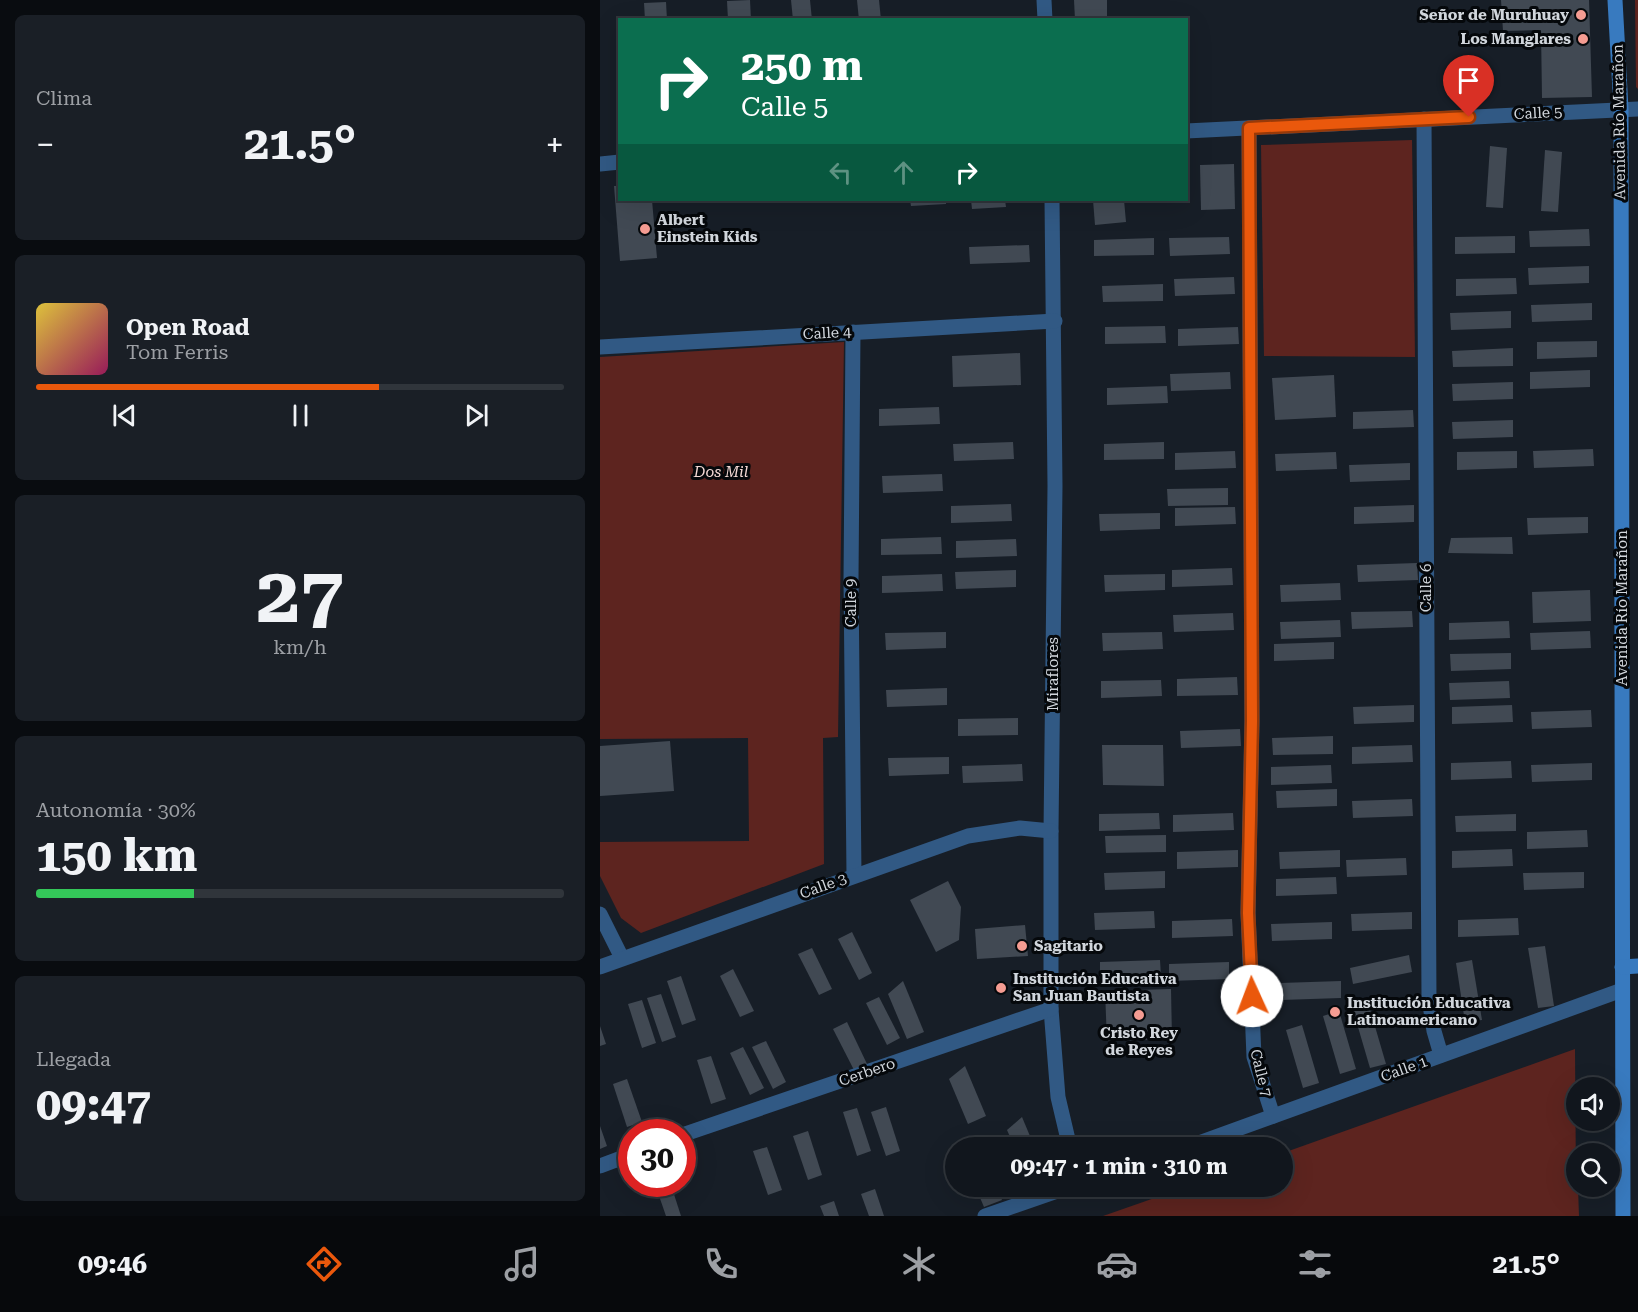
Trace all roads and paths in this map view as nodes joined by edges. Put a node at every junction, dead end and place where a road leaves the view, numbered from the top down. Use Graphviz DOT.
graph roads {
  1 [pos="1044,0"];
  2 [pos="1615,0"];
  3 [pos="1045,18"];
  4 [pos="1621,109"];
  5 [pos="1638,109"];
  6 [pos="1424,119"];
  7 [pos="1249,128"];
  8 [pos="1188,131"];
  9 [pos="618,162"];
  10 [pos="600,164"];
  11 [pos="1052,201"];
  12 [pos="1054,321"];
  13 [pos="853,332"];
  14 [pos="600,347"];
  15 [pos="1051,831"];
  16 [pos="854,875"];
  17 [pos="600,914"];
  18 [pos="622,958"];
  19 [pos="1638,966"];
  20 [pos="600,967"];
  21 [pos="1622,967"];
  22 [pos="1622,990"];
  23 [pos="1051,1009"];
  24 [pos="1441,1055"];
  25 [pos="1273,1116"];
  26 [pos="696,1130"];
  27 [pos="1067,1137"];
  28 [pos="1215,1137"];
  29 [pos="618,1159"];
  30 [pos="600,1166"];
  31 [pos="1039,1197"];
  32 [pos="985,1216"];
  33 [pos="1623,1216"];
  1 -- 3 [label="street"];
  2 -- 4 [label="main road, Avenida Río Marañon"];
  4 -- 5 [label="street, Calle 5"];
  4 -- 6 [label="street, Calle 5"];
  4 -- 21 [label="main road, Avenida Río Marañon"];
  6 -- 7 [label="street, Calle 5"];
  6 -- 24 [label="street, Calle 6"];
  7 -- 8 [label="street, Calle 5"];
  7 -- 25 [label="street, Calle 7"];
  9 -- 10 [label="street"];
  11 -- 12 [label="street, Miraflores"];
  12 -- 13 [label="street, Calle 4"];
  12 -- 15 [label="street, Miraflores"];
  13 -- 14 [label="street, Calle 4"];
  13 -- 16 [label="street, Calle 9"];
  15 -- 16 [label="street, Calle 3"];
  15 -- 23 [label="street, Miraflores"];
  16 -- 18 [label="street, Calle 3"];
  17 -- 18 [label="street"];
  18 -- 20 [label="street, Calle 3"];
  19 -- 21 [label="main road"];
  21 -- 22 [label="main road, Avenida Río Marañon"];
  22 -- 24 [label="street, Calle 1"];
  22 -- 33 [label="main road, Avenida Río Marañon"];
  23 -- 26 [label="street, Cerbero"];
  23 -- 27 [label="street, Miraflores"];
  24 -- 25 [label="street, Calle 1"];
  25 -- 28 [label="street, Calle 1"];
  29 -- 30 [label="street"];
  31 -- 32 [label="street"];
}
